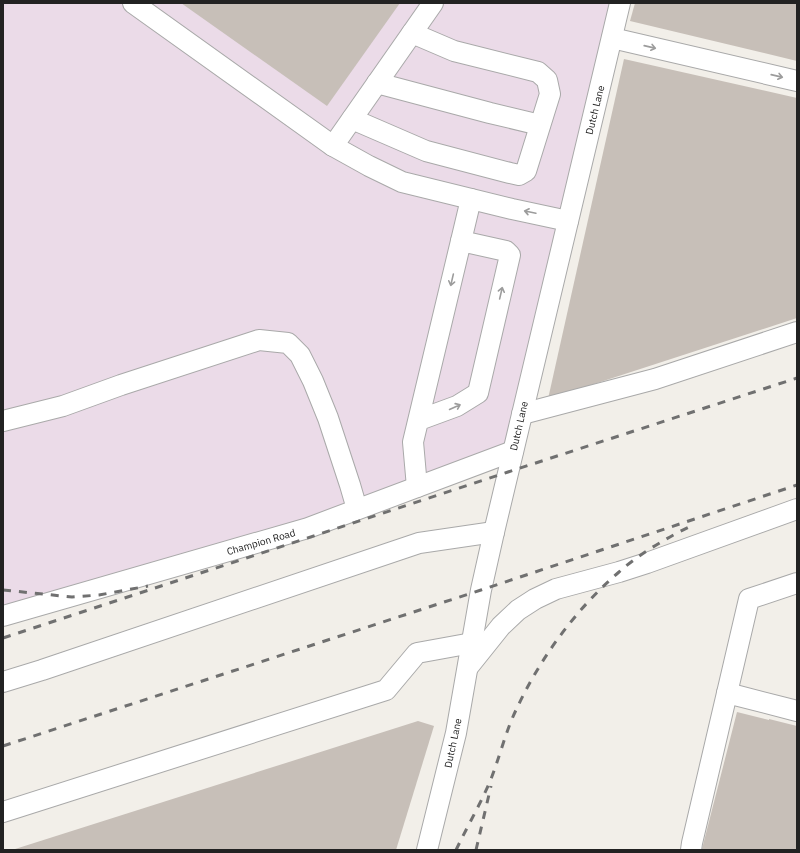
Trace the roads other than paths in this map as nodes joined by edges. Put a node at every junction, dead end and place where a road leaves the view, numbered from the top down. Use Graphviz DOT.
graph roads {
  1 [pos="133,3"];
  2 [pos="433,3"];
  3 [pos="620,3"];
  4 [pos="412,33"];
  5 [pos="612,38"];
  6 [pos="797,81"];
  7 [pos="377,83"];
  8 [pos="352,119"];
  9 [pos="540,125"];
  10 [pos="333,146"];
  11 [pos="471,199"];
  12 [pos="568,220"];
  13 [pos="461,241"];
  14 [pos="797,332"];
  15 [pos="522,414"];
  16 [pos="419,420"];
  17 [pos="3,422"];
  18 [pos="513,451"];
  19 [pos="417,487"];
  20 [pos="357,509"];
  21 [pos="797,509"];
  22 [pos="494,532"];
  23 [pos="797,583"];
  24 [pos="3,616"];
  25 [pos="472,644"];
  26 [pos="467,668"];
  27 [pos="3,682"];
  28 [pos="727,693"];
  29 [pos="797,711"];
  30 [pos="3,812"];
  31 [pos="428,850"];
  32 [pos="691,850"];
  1 -- 10 [label="street"];
  2 -- 4 [label="street"];
  3 -- 5 [label="street, Dutch Lane"];
  4 -- 7 [label="street"];
  4 -- 9 [label="street"];
  5 -- 6 [label="street, one-way"];
  5 -- 12 [label="street, Dutch Lane"];
  7 -- 8 [label="street"];
  7 -- 9 [label="street"];
  8 -- 9 [label="street"];
  8 -- 10 [label="street"];
  10 -- 11 [label="street"];
  12 -- 11 [label="street, one-way"];
  11 -- 13 [label="street"];
  12 -- 15 [label="street, Dutch Lane"];
  13 -- 16 [label="street, one-way"];
  16 -- 13 [label="street, one-way"];
  14 -- 15 [label="street"];
  15 -- 18 [label="street, Dutch Lane"];
  16 -- 19 [label="street"];
  17 -- 20 [label="street"];
  18 -- 19 [label="street, Champion Road"];
  18 -- 22 [label="street, Dutch Lane"];
  19 -- 20 [label="street, Champion Road"];
  20 -- 24 [label="street, Champion Road"];
  21 -- 26 [label="street"];
  22 -- 25 [label="street, Dutch Lane"];
  22 -- 27 [label="street"];
  23 -- 28 [label="street"];
  25 -- 26 [label="street, Dutch Lane"];
  25 -- 30 [label="street"];
  26 -- 31 [label="street, Dutch Lane"];
  28 -- 29 [label="street"];
  28 -- 32 [label="street"];
}
